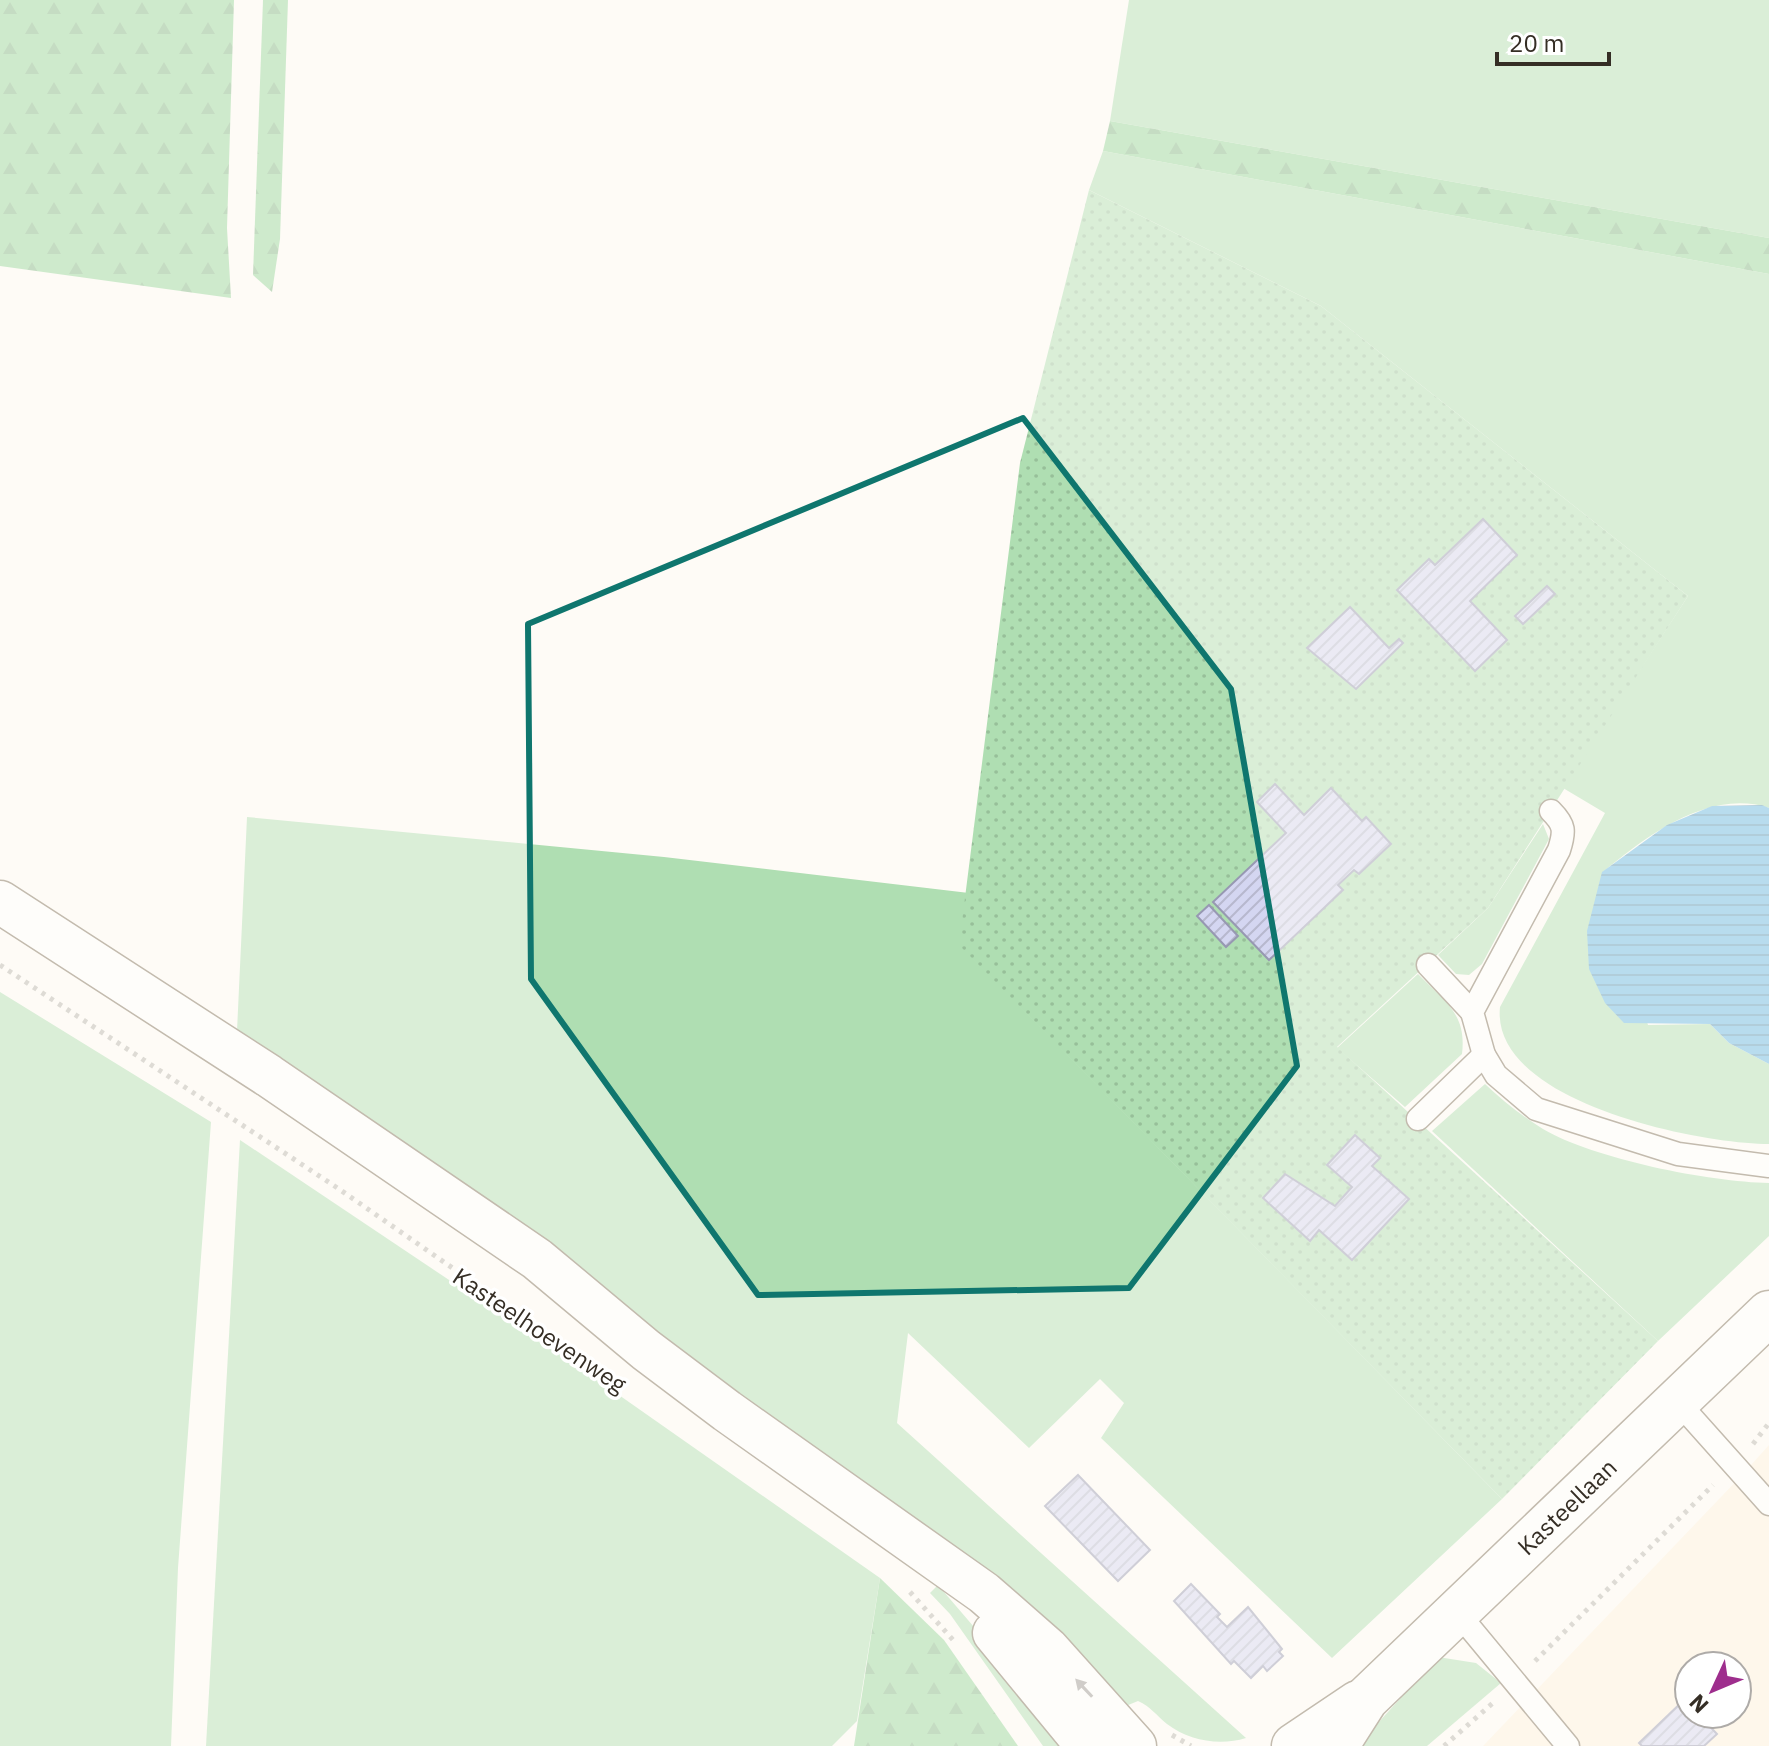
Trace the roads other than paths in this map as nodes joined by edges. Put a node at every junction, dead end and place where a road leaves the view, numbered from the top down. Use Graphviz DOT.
graph roads {
  1 [pos="1551,811"];
  2 [pos="0,902"];
  3 [pos="1428,965"];
  4 [pos="1472,1012"];
  5 [pos="1484,1055"];
  6 [pos="1418,1119"];
  7 [pos="1769,1166"];
  8 [pos="1769,1313"];
  9 [pos="1677,1401"];
  10 [pos="1769,1504"];
  11 [pos="910,1540"];
  12 [pos="1457,1612"];
  13 [pos="1366,1699"];
  14 [pos="1087,1746"];
  15 [pos="1135,1746"];
  16 [pos="1294,1746"];
  17 [pos="1336,1746"];
  18 [pos="1568,1746"];
  1 -- 4 [label="lane"];
  2 -- 11 [label="street, Kasteelhoevenweg"];
  3 -- 4 [label="lane"];
  4 -- 5 [label="lane"];
  5 -- 6 [label="lane"];
  5 -- 7 [label="lane"];
  8 -- 9 [label="street, Kasteellaan"];
  9 -- 10 [label="lane"];
  9 -- 12 [label="street, Kasteellaan"];
  11 -- 14 [label="street, Kasteelhoevenweg"];
  15 -- 11 [label="street, Kasteelhoevenweg, one-way"];
  12 -- 13 [label="street, Kasteellaan"];
  12 -- 18 [label="lane"];
  13 -- 16 [label="street, Kasteellaan"];
  13 -- 17 [label="street, Kasteellaan"];
}
